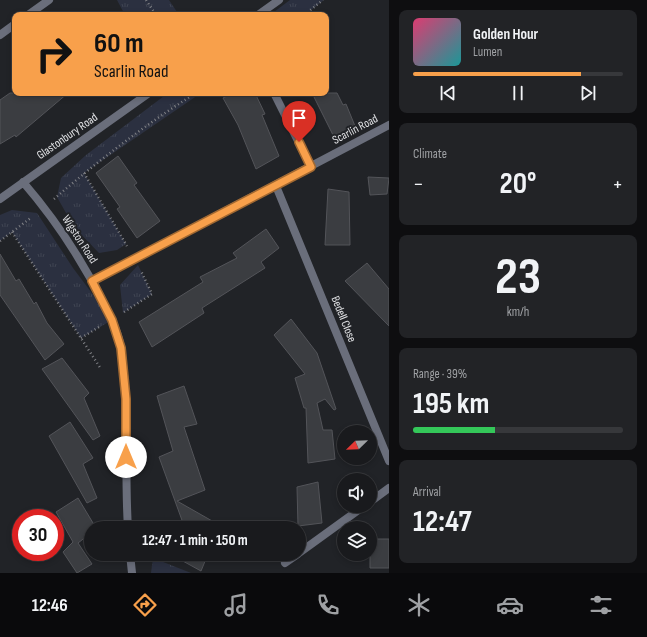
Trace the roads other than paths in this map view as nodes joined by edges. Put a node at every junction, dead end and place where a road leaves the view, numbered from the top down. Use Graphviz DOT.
graph roads {
  1 [pos="49,0"];
  2 [pos="279,0"];
  3 [pos="32,12"];
  4 [pos="262,12"];
  5 [pos="12,26"];
  6 [pos="0,35"];
  7 [pos="145,96"];
  8 [pos="276,96"];
  9 [pos="389,125"];
  10 [pos="311,167"];
  11 [pos="24,182"];
  12 [pos="276,186"];
  13 [pos="0,199"];
  14 [pos="92,281"];
  15 [pos="389,461"];
  16 [pos="389,488"];
  17 [pos="377,497"];
  18 [pos="354,513"];
  19 [pos="127,521"];
  20 [pos="306,548"];
  21 [pos="131,561"];
  22 [pos="288,561"];
  23 [pos="285,563"];
  24 [pos="132,573"];
  1 -- 3 [label="street"];
  2 -- 4 [label="street"];
  5 -- 6 [label="street"];
  7 -- 11 [label="street, Glastonbury Road"];
  8 -- 10 [label="street"];
  9 -- 10 [label="street, Scarlin Road"];
  10 -- 12 [label="street, Scarlin Road"];
  11 -- 13 [label="street, Glastonbury Road"];
  11 -- 14 [label="street, Wigston Road"];
  12 -- 14 [label="street, Scarlin Road"];
  12 -- 15 [label="street, Bedell Close"];
  14 -- 19 [label="street, Wigston Road"];
  16 -- 17 [label="street"];
  18 -- 20 [label="street"];
  21 -- 24 [label="street"];
  22 -- 23 [label="street"];
}
